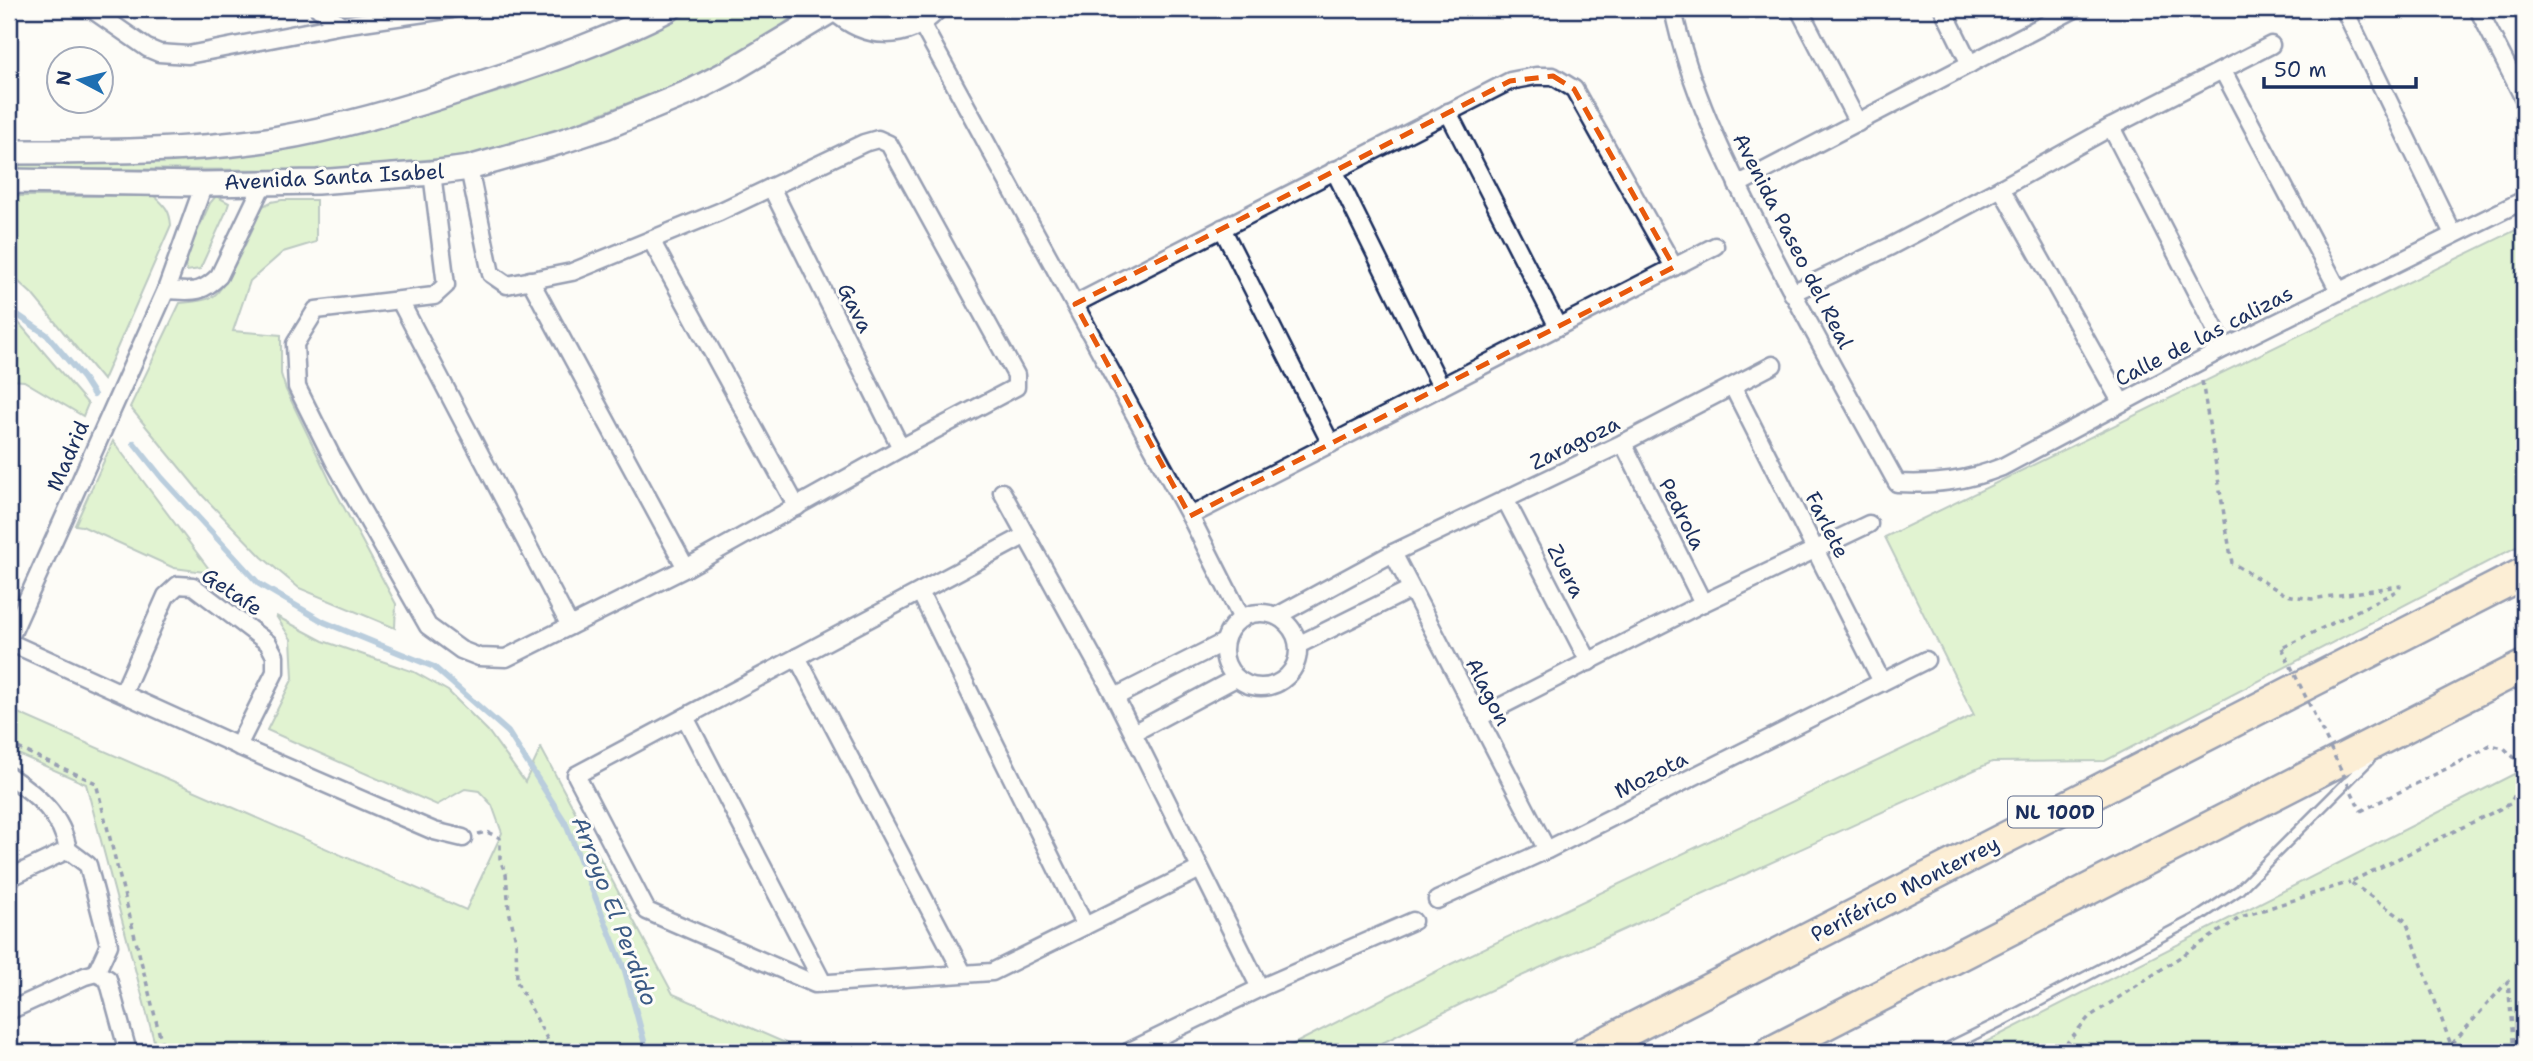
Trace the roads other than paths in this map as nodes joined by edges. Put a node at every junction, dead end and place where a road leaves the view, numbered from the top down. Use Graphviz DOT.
graph roads {
  1 [pos="91,9"];
  2 [pos="319,9"];
  3 [pos="452,9"];
  4 [pos="669,9"];
  5 [pos="835,9"];
  6 [pos="1673,9"];
  7 [pos="1799,9"];
  8 [pos="1943,9"];
  9 [pos="2076,9"];
  10 [pos="2344,9"];
  11 [pos="2478,9"];
  12 [pos="927,15"];
  13 [pos="342,25"];
  14 [pos="2272,45"];
  15 [pos="1970,64"];
  16 [pos="2223,71"];
  17 [pos="2524,99"];
  18 [pos="1448,112"];
  19 [pos="1858,123"];
  20 [pos="2111,127"];
  21 [pos="9,152"];
  22 [pos="469,168"];
  23 [pos="1334,170"];
  24 [pos="432,173"];
  25 [pos="9,181"];
  26 [pos="264,182"];
  27 [pos="204,184"];
  28 [pos="1737,185"];
  29 [pos="771,187"];
  30 [pos="2001,188"];
  31 [pos="2524,200"];
  32 [pos="1222,228"];
  33 [pos="2453,234"];
  34 [pos="651,240"];
  35 [pos="1715,246"];
  36 [pos="1674,267"];
  37 [pos="530,280"];
  38 [pos="166,290"];
  39 [pos="2339,291"];
  40 [pos="1792,293"];
  41 [pos="400,301"];
  42 [pos="1075,304"];
  43 [pos="1558,327"];
  44 [pos="2225,348"];
  45 [pos="1773,365"];
  46 [pos="1441,387"];
  47 [pos="1733,387"];
  48 [pos="2121,402"];
  49 [pos="1623,443"];
  50 [pos="1331,444"];
  51 [pos="901,448"];
  52 [pos="1897,483"];
  53 [pos="1002,492"];
  54 [pos="1505,499"];
  55 [pos="797,507"];
  56 [pos="1190,516"];
  57 [pos="1869,524"];
  58 [pos="1026,535"];
  59 [pos="1816,551"];
  60 [pos="1393,553"];
  61 [pos="687,568"];
  62 [pos="2524,573"];
  63 [pos="1412,589"];
  64 [pos="920,592"];
  65 [pos="1703,603"];
  66 [pos="1277,616"];
  67 [pos="1242,619"];
  68 [pos="570,626"];
  69 [pos="9,641"];
  70 [pos="1224,642"];
  71 [pos="1298,645"];
  72 [pos="797,657"];
  73 [pos="1926,660"];
  74 [pos="1589,662"];
  75 [pos="2524,666"];
  76 [pos="1236,678"];
  77 [pos="1882,682"];
  78 [pos="123,693"];
  79 [pos="1115,697"];
  80 [pos="685,717"];
  81 [pos="1478,718"];
  82 [pos="2397,731"];
  83 [pos="1133,733"];
  84 [pos="238,746"];
  85 [pos="9,776"];
  86 [pos="463,838"];
  87 [pos="68,850"];
  88 [pos="1547,850"];
  89 [pos="1200,869"];
  90 [pos="9,878"];
  91 [pos="1437,900"];
  92 [pos="1413,921"];
  93 [pos="1085,926"];
  94 [pos="96,973"];
  95 [pos="963,973"];
  96 [pos="823,983"];
  97 [pos="1260,988"];
  98 [pos="9,1012"];
  99 [pos="128,1052"];
  100 [pos="1128,1052"];
  101 [pos="1586,1052"];
  102 [pos="1771,1052"];
  103 [pos="1939,1052"];
  1 -- 13 [label="street"];
  2 -- 13 [label="street"];
  3 -- 13 [label="street"];
  4 -- 21 [label="street, Avenida Santa Isabel"];
  5 -- 12 [label="street"];
  5 -- 22 [label="street, Avenida Santa Isabel"];
  6 -- 28 [label="street, Avenida Paseo del Real"];
  7 -- 19 [label="street"];
  8 -- 15 [label="street"];
  9 -- 15 [label="street"];
  10 -- 33 [label="street"];
  11 -- 17 [label="street"];
  12 -- 42 [label="street"];
  14 -- 16 [label="street"];
  15 -- 19 [label="street"];
  16 -- 20 [label="street"];
  16 -- 39 [label="street"];
  18 -- 23 [label="street"];
  18 -- 36 [label="street"];
  18 -- 43 [label="street"];
  19 -- 28 [label="street"];
  20 -- 30 [label="street"];
  20 -- 44 [label="street"];
  22 -- 24 [label="street, Avenida Santa Isabel"];
  22 -- 37 [label="street"];
  23 -- 32 [label="street"];
  23 -- 46 [label="street"];
  24 -- 26 [label="street, Avenida Santa Isabel"];
  24 -- 41 [label="street"];
  25 -- 27 [label="street, Avenida Santa Isabel"];
  26 -- 27 [label="street, Avenida Santa Isabel"];
  26 -- 38 [label="street"];
  27 -- 38 [label="street, Madrid"];
  28 -- 40 [label="street, Avenida Paseo del Real"];
  29 -- 34 [label="street"];
  29 -- 51 [label="street, Gava"];
  29 -- 51 [label="street"];
  30 -- 40 [label="street"];
  30 -- 48 [label="street"];
  31 -- 33 [label="street, Calle de las calizas"];
  32 -- 42 [label="street"];
  32 -- 50 [label="street"];
  33 -- 39 [label="street, Calle de las calizas"];
  34 -- 37 [label="street"];
  34 -- 55 [label="street"];
  35 -- 36 [label="street"];
  36 -- 43 [label="street"];
  37 -- 61 [label="street"];
  38 -- 69 [label="street, Madrid"];
  39 -- 44 [label="street, Calle de las calizas"];
  40 -- 52 [label="street, Avenida Paseo del Real"];
  41 -- 68 [label="street"];
  41 -- 68 [label="street"];
  42 -- 56 [label="street"];
  43 -- 46 [label="street"];
  44 -- 48 [label="street, Calle de las calizas"];
  45 -- 47 [label="street, Zaragoza"];
  46 -- 50 [label="street"];
  47 -- 49 [label="street, Zaragoza"];
  47 -- 59 [label="street, Farlete"];
  48 -- 52 [label="street, Calle de las calizas"];
  49 -- 54 [label="street, Zaragoza"];
  49 -- 65 [label="street, Pedrola"];
  50 -- 56 [label="street"];
  51 -- 55 [label="street"];
  53 -- 58 [label="street"];
  54 -- 60 [label="street, Zaragoza"];
  54 -- 74 [label="street, Zuera"];
  55 -- 61 [label="street"];
  56 -- 67 [label="street"];
  57 -- 59 [label="street"];
  58 -- 64 [label="street"];
  58 -- 79 [label="street"];
  59 -- 65 [label="street"];
  59 -- 77 [label="street, Farlete"];
  60 -- 63 [label="street, Alagon"];
  60 -- 66 [label="street, Zaragoza"];
  61 -- 68 [label="street"];
  62 -- 101 [label="highway, Periférico Monterrey / NL 100D"];
  63 -- 71 [label="street"];
  63 -- 81 [label="street, Alagon"];
  64 -- 72 [label="street"];
  64 -- 93 [label="street"];
  65 -- 74 [label="street"];
  66 -- 67 [label="street"];
  66 -- 71 [label="street"];
  67 -- 70 [label="street"];
  69 -- 78 [label="street"];
  70 -- 76 [label="street"];
  70 -- 79 [label="street"];
  71 -- 76 [label="street"];
  72 -- 80 [label="street"];
  72 -- 95 [label="street"];
  73 -- 77 [label="street, Mozota"];
  74 -- 81 [label="street"];
  75 -- 82 [label="highway"];
  76 -- 83 [label="street"];
  77 -- 88 [label="street, Mozota"];
  78 -- 84 [label="street"];
  78 -- 84 [label="street, Getafe"];
  79 -- 83 [label="street"];
  80 -- 96 [label="street"];
  80 -- 96 [label="street"];
  81 -- 88 [label="street, Alagon"];
  82 -- 102 [label="highway"];
  82 -- 103 [label="lane"];
  83 -- 89 [label="street"];
  84 -- 86 [label="street"];
  85 -- 87 [label="street"];
  87 -- 90 [label="street"];
  87 -- 94 [label="street"];
  88 -- 91 [label="street, Mozota"];
  89 -- 93 [label="street"];
  89 -- 97 [label="street"];
  92 -- 97 [label="street"];
  93 -- 95 [label="street"];
  94 -- 98 [label="street"];
  94 -- 99 [label="street"];
  95 -- 96 [label="street"];
  97 -- 100 [label="street"];
}
